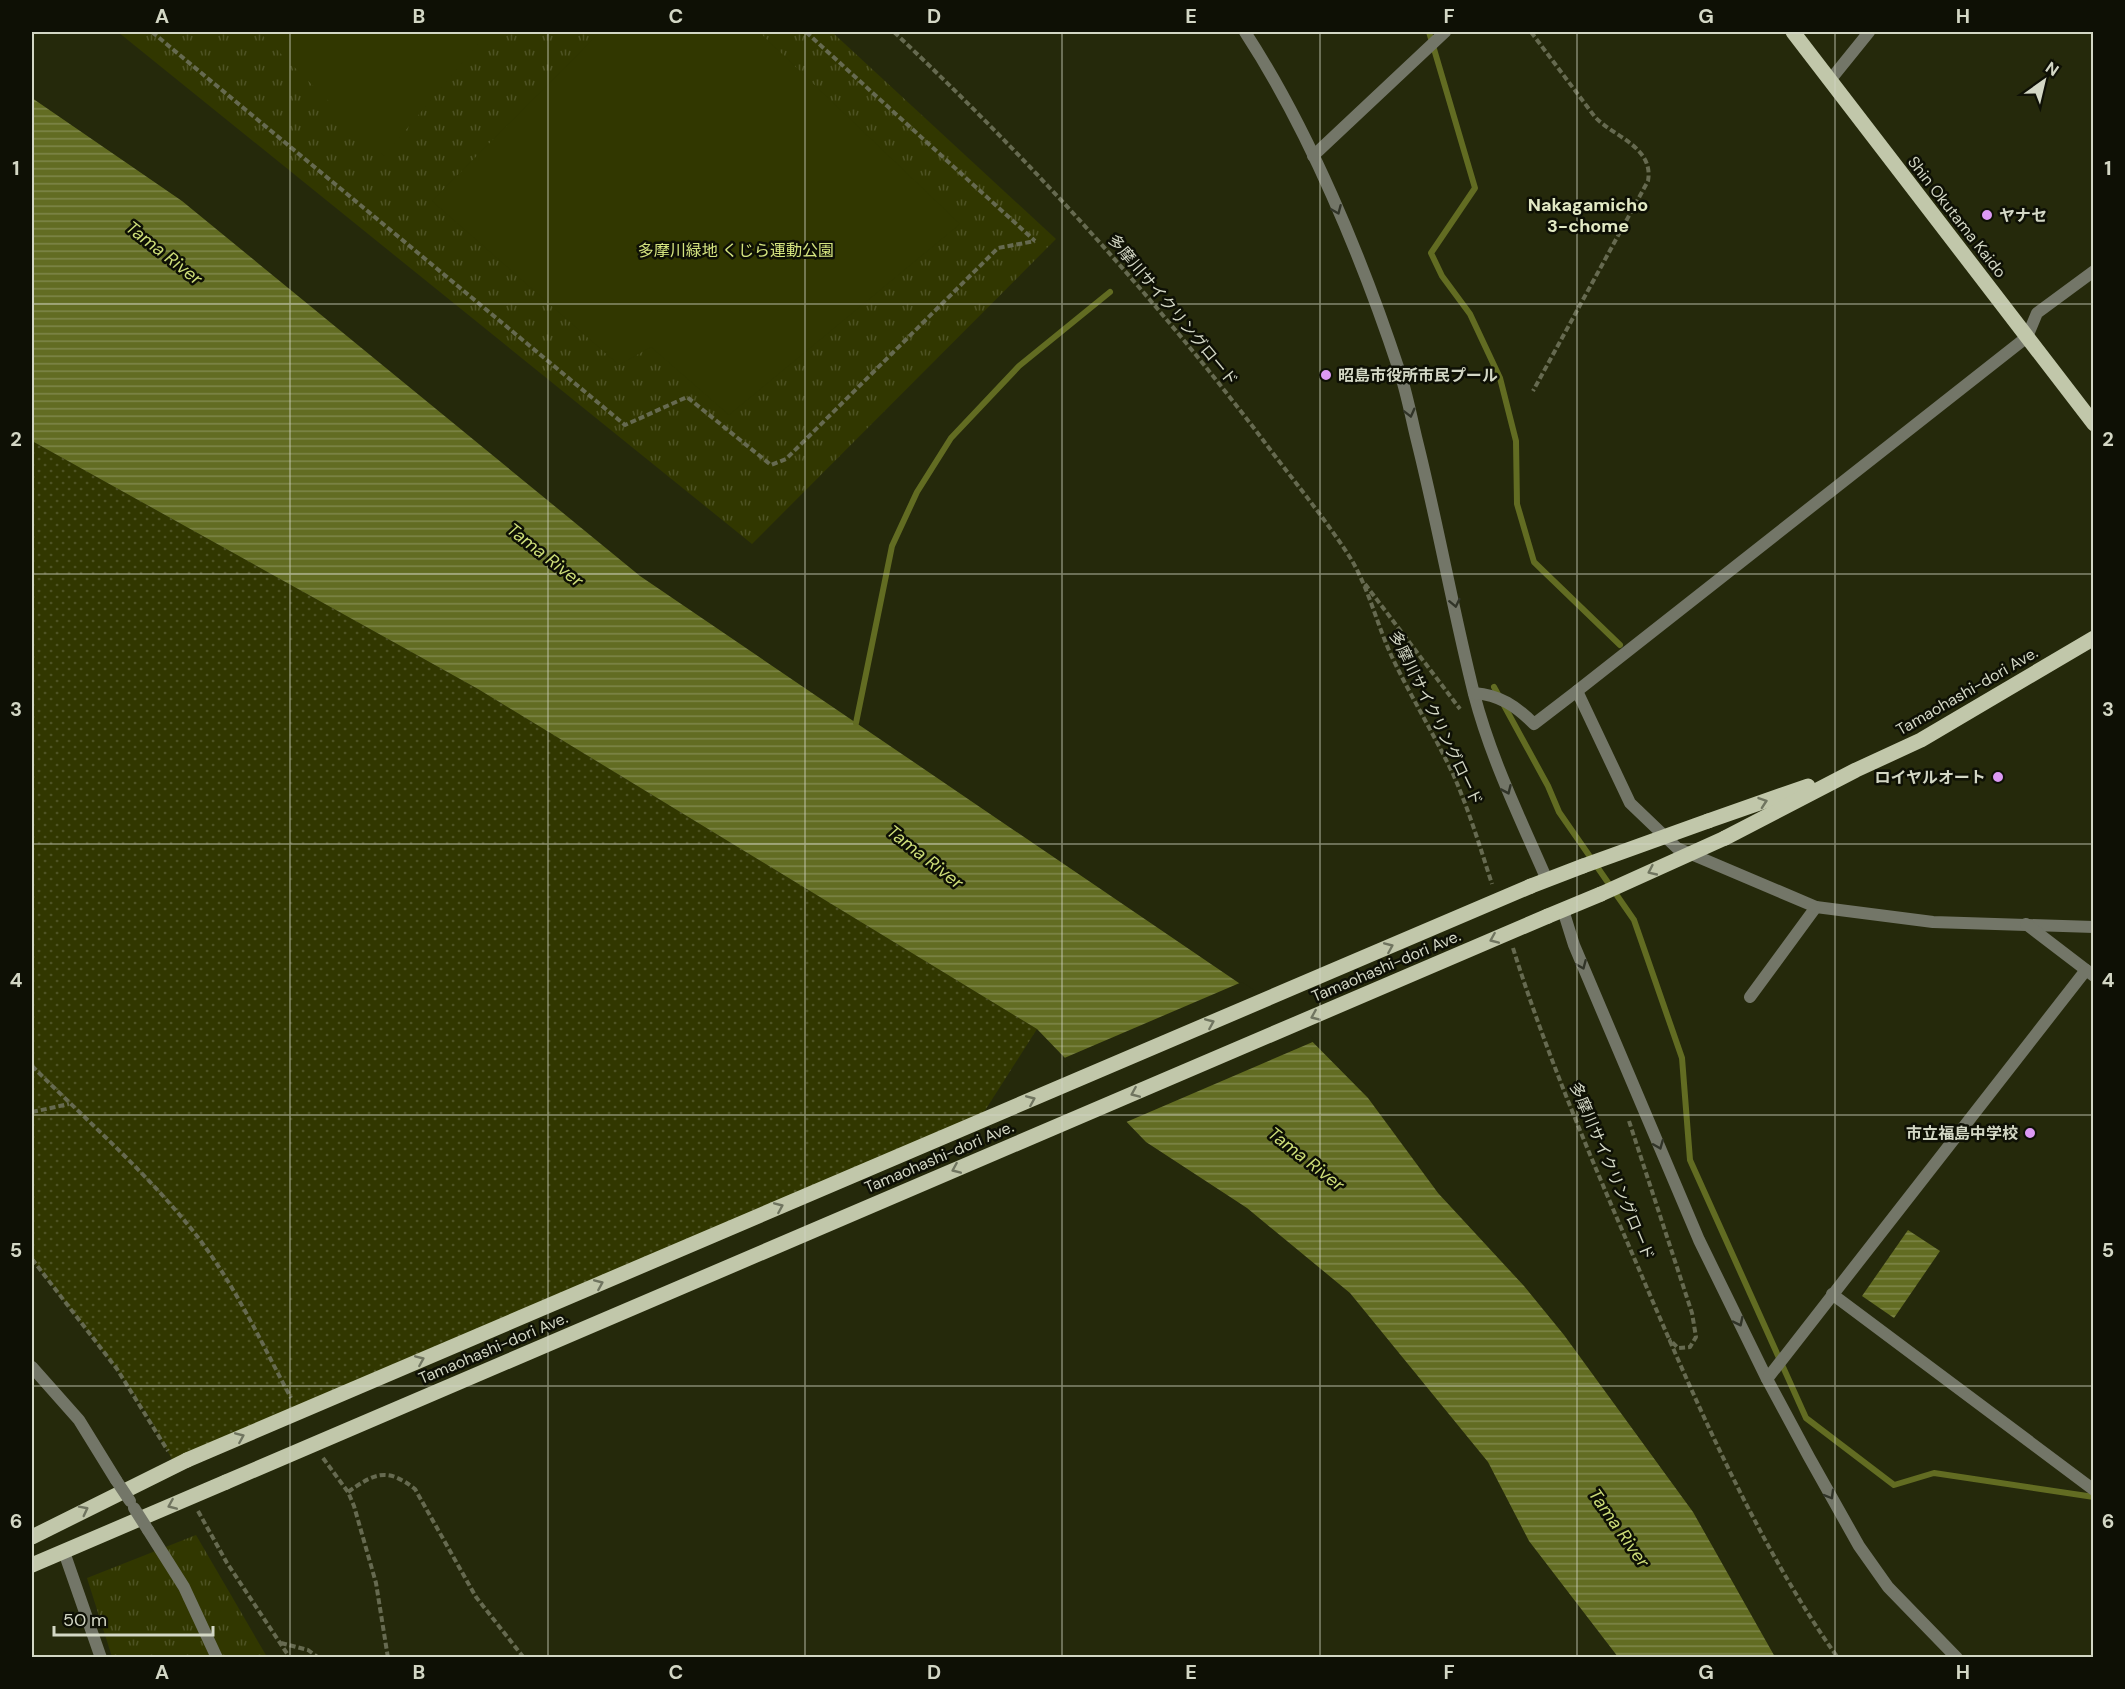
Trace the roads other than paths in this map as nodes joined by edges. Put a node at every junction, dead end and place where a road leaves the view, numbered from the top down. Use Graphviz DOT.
graph roads {
  1 [pos="1245,32"];
  2 [pos="1445,32"];
  3 [pos="1793,32"];
  4 [pos="1869,32"];
  5 [pos="1831,79"];
  6 [pos="1314,156"];
  7 [pos="2094,271"];
  8 [pos="2027,337"];
  9 [pos="2094,424"];
  10 [pos="2094,638"];
  11 [pos="1577,691"];
  12 [pos="1474,693"];
  13 [pos="1856,770"];
  14 [pos="1547,879"];
  15 [pos="1816,907"];
  16 [pos="1563,910"];
  17 [pos="2026,924"];
  18 [pos="2094,927"];
  19 [pos="2090,973"];
  20 [pos="1749,997"];
  21 [pos="1832,1294"];
  22 [pos="32,1367"];
  23 [pos="1770,1374"];
  24 [pos="2094,1490"];
  25 [pos="32,1537"];
  26 [pos="64,1552"];
  27 [pos="32,1565"];
  28 [pos="101,1658"];
  29 [pos="218,1658"];
  30 [pos="1957,1658"];
  1 -- 6 [label="street"];
  2 -- 6 [label="street"];
  3 -- 5 [label="main road, Shin Okutama Kaido"];
  4 -- 5 [label="street"];
  5 -- 8 [label="main road, Shin Okutama Kaido"];
  6 -- 12 [label="street, one-way"];
  7 -- 8 [label="street"];
  8 -- 9 [label="main road, Shin Okutama Kaido"];
  8 -- 11 [label="street"];
  10 -- 13 [label="main road, Tamaohashi-dori Ave."];
  11 -- 12 [label="street"];
  11 -- 15 [label="street"];
  12 -- 14 [label="street, one-way"];
  14 -- 13 [label="main road, Tamaohashi-dori Ave., one-way, bridge"];
  13 -- 16 [label="main road, Tamaohashi-dori Ave., one-way, bridge"];
  25 -- 14 [label="main road, Tamaohashi-dori Ave., one-way, bridge"];
  15 -- 17 [label="street"];
  15 -- 20 [label="street"];
  16 -- 23 [label="street, one-way"];
  16 -- 26 [label="main road, Tamaohashi-dori Ave., one-way, bridge"];
  17 -- 18 [label="street"];
  17 -- 19 [label="street"];
  19 -- 21 [label="street"];
  21 -- 23 [label="street"];
  21 -- 24 [label="street"];
  22 -- 29 [label="street, bridge"];
  23 -- 30 [label="street, one-way"];
  26 -- 27 [label="main road, Tamaohashi-dori Ave."];
  26 -- 28 [label="street"];
}
